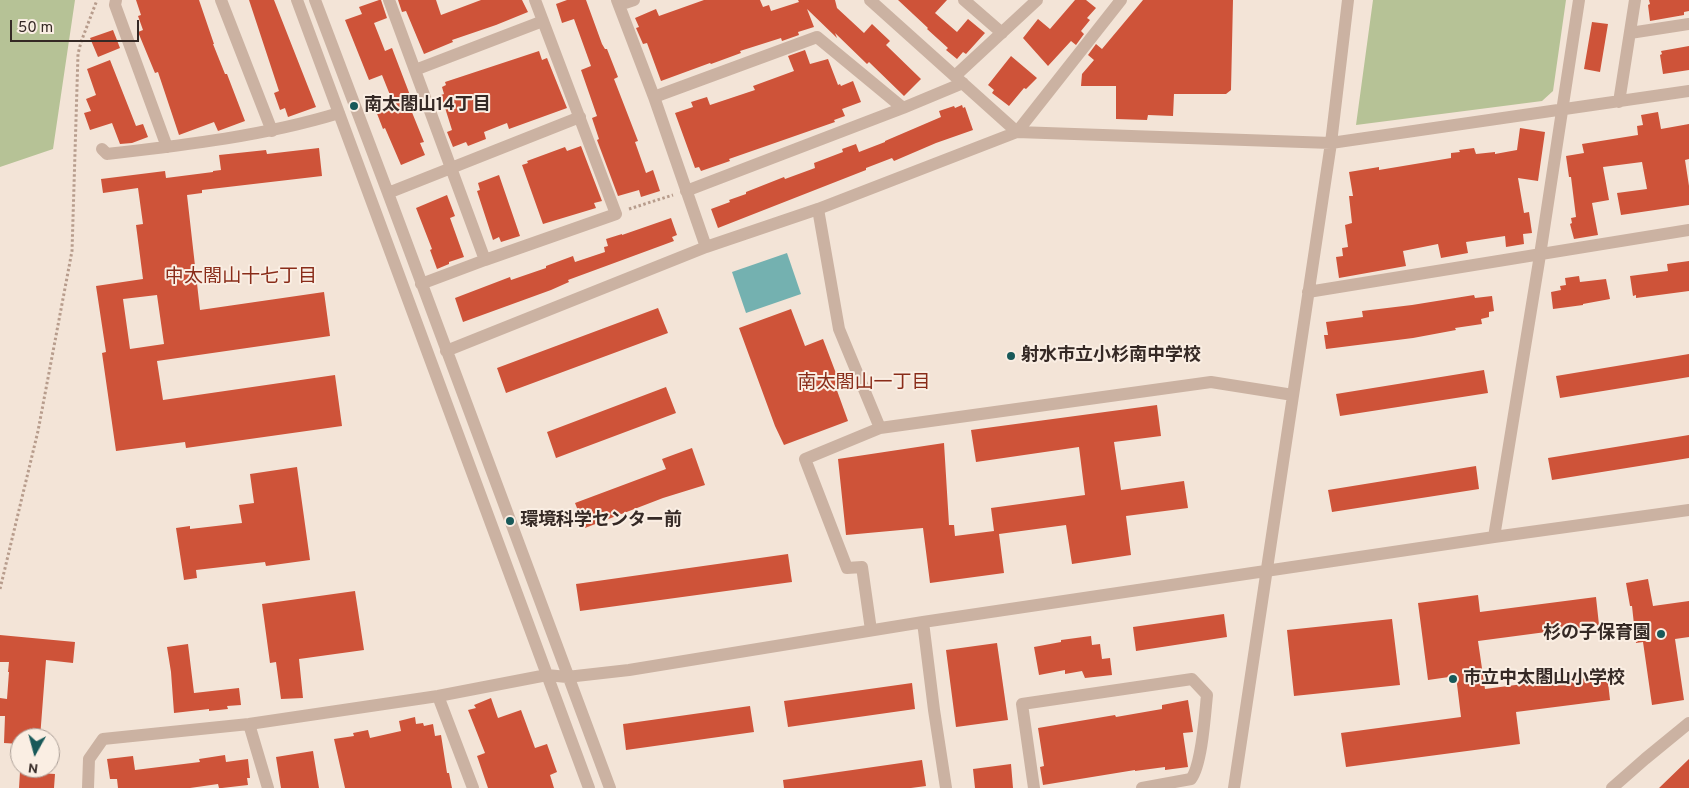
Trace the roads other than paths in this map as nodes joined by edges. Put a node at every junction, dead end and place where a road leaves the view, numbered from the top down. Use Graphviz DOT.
graph roads {
  1 [pos="116,0"];
  2 [pos="221,0"];
  3 [pos="297,0"];
  4 [pos="315,0"];
  5 [pos="389,0"];
  6 [pos="535,0"];
  7 [pos="634,0"];
  8 [pos="870,0"];
  9 [pos="964,0"];
  10 [pos="1037,0"];
  11 [pos="1121,0"];
  12 [pos="1348,0"];
  13 [pos="1579,0"];
  14 [pos="1635,0"];
  15 [pos="618,3"];
  16 [pos="543,21"];
  17 [pos="1689,24"];
  18 [pos="1002,33"];
  19 [pos="1630,33"];
  20 [pos="415,70"];
  21 [pos="959,79"];
  22 [pos="1689,91"];
  23 [pos="654,98"];
  24 [pos="1619,102"];
  25 [pos="903,108"];
  26 [pos="1563,110"];
  27 [pos="339,113"];
  28 [pos="580,117"];
  29 [pos="272,131"];
  30 [pos="1017,132"];
  31 [pos="1331,143"];
  32 [pos="167,147"];
  33 [pos="102,150"];
  34 [pos="450,167"];
  35 [pos="686,191"];
  36 [pos="388,193"];
  37 [pos="818,209"];
  38 [pos="1689,230"];
  39 [pos="706,247"];
  40 [pos="1540,255"];
  41 [pos="485,260"];
  42 [pos="421,284"];
  43 [pos="1308,292"];
  44 [pos="446,351"];
  45 [pos="1293,395"];
  46 [pos="880,428"];
  47 [pos="1689,510"];
  48 [pos="1494,537"];
  49 [pos="1268,571"];
  50 [pos="923,622"];
  51 [pos="871,630"];
  52 [pos="547,675"];
  53 [pos="567,677"];
  54 [pos="438,696"];
  55 [pos="1689,723"];
  56 [pos="249,724"];
  57 [pos="88,788"];
  58 [pos="268,788"];
  59 [pos="473,788"];
  60 [pos="589,788"];
  61 [pos="610,788"];
  62 [pos="946,788"];
  63 [pos="1034,788"];
  64 [pos="1142,788"];
  65 [pos="1234,788"];
  66 [pos="1612,788"];
  1 -- 32 [label="street"];
  2 -- 29 [label="street"];
  3 -- 27 [label="street"];
  4 -- 36 [label="street"];
  5 -- 20 [label="street"];
  6 -- 16 [label="street"];
  7 -- 15 [label="street"];
  8 -- 21 [label="street"];
  9 -- 18 [label="street"];
  10 -- 18 [label="street"];
  11 -- 30 [label="street"];
  12 -- 31 [label="street"];
  13 -- 26 [label="street"];
  14 -- 19 [label="street"];
  15 -- 23 [label="street"];
  16 -- 20 [label="street"];
  16 -- 28 [label="street"];
  17 -- 19 [label="street"];
  18 -- 21 [label="street"];
  19 -- 24 [label="street"];
  20 -- 34 [label="street"];
  21 -- 25 [label="street"];
  21 -- 30 [label="street"];
  22 -- 24 [label="street"];
  23 -- 25 [label="street"];
  23 -- 35 [label="street"];
  24 -- 26 [label="street"];
  25 -- 35 [label="street"];
  26 -- 31 [label="street"];
  26 -- 40 [label="street"];
  27 -- 29 [label="street"];
  27 -- 52 [label="street"];
  28 -- 34 [label="street"];
  28 -- 41 [label="street"];
  29 -- 32 [label="street"];
  30 -- 31 [label="street"];
  30 -- 37 [label="street"];
  31 -- 43 [label="street"];
  32 -- 33 [label="street"];
  34 -- 36 [label="street"];
  34 -- 41 [label="street"];
  35 -- 39 [label="street"];
  36 -- 42 [label="street"];
  37 -- 39 [label="street"];
  37 -- 46 [label="street"];
  38 -- 40 [label="street"];
  39 -- 44 [label="street"];
  40 -- 43 [label="street"];
  40 -- 48 [label="street"];
  41 -- 42 [label="street"];
  42 -- 44 [label="street"];
  43 -- 45 [label="street"];
  44 -- 53 [label="street"];
  45 -- 46 [label="street"];
  45 -- 49 [label="street"];
  46 -- 51 [label="street"];
  47 -- 48 [label="street"];
  48 -- 49 [label="street"];
  49 -- 50 [label="street"];
  49 -- 65 [label="street"];
  50 -- 51 [label="street"];
  50 -- 62 [label="street"];
  51 -- 53 [label="street"];
  52 -- 53 [label="street"];
  52 -- 54 [label="street"];
  52 -- 60 [label="street"];
  53 -- 61 [label="street"];
  54 -- 56 [label="street"];
  54 -- 59 [label="street"];
  55 -- 66 [label="street"];
  56 -- 57 [label="street"];
  56 -- 58 [label="street"];
  63 -- 64 [label="street"];
}
